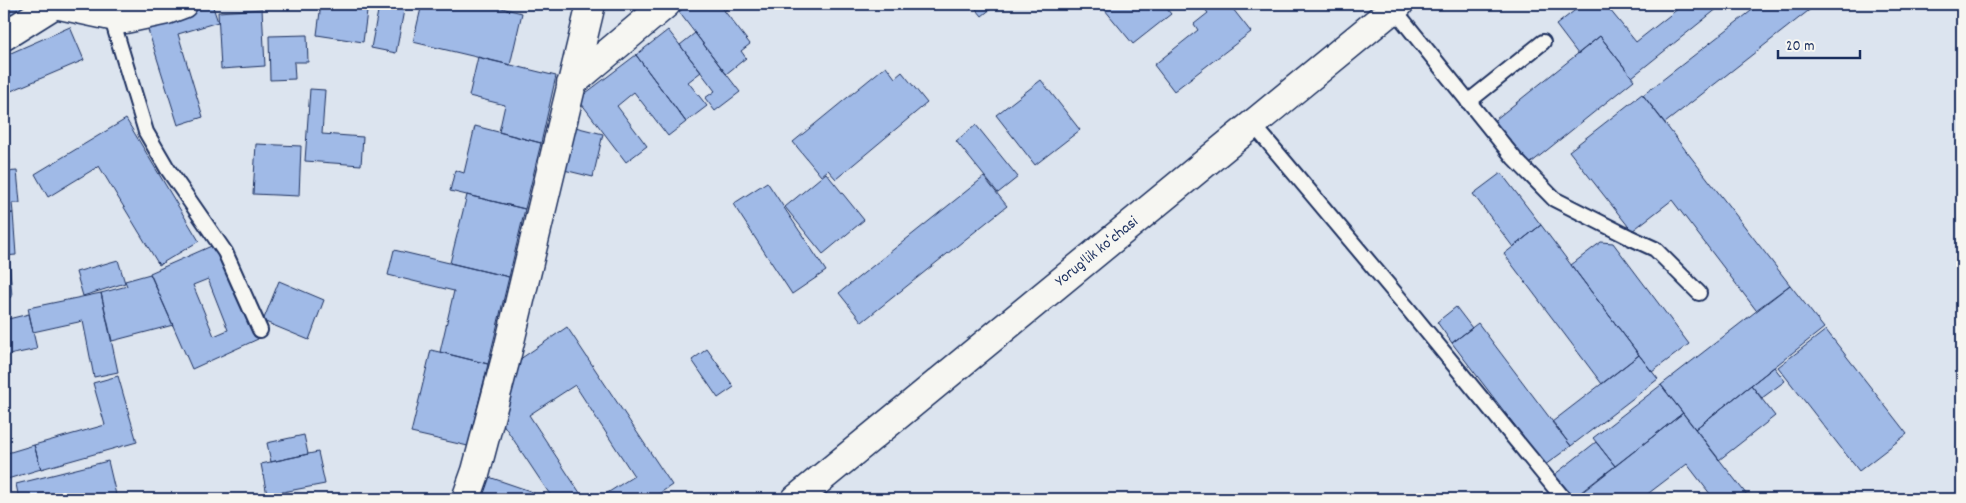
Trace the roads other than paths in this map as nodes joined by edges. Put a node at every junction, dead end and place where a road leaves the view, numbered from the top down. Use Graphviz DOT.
graph roads {
  1 [pos="55,4"];
  2 [pos="182,4"];
  3 [pos="591,4"];
  4 [pos="666,4"];
  5 [pos="1396,6"];
  6 [pos="111,16"];
  7 [pos="4,36"];
  8 [pos="1543,42"];
  9 [pos="572,84"];
  10 [pos="1468,102"];
  11 [pos="1253,124"];
  12 [pos="1699,293"];
  13 [pos="260,330"];
  14 [pos="466,499"];
  15 [pos="796,499"];
  16 [pos="1564,499"];
  1 -- 6 [label="street"];
  1 -- 7 [label="street"];
  2 -- 6 [label="street"];
  3 -- 9 [label="street"];
  4 -- 9 [label="street"];
  5 -- 10 [label="lane"];
  5 -- 11 [label="street, Yorug'lik koʻchasi"];
  6 -- 13 [label="lane"];
  8 -- 10 [label="lane"];
  9 -- 14 [label="street"];
  10 -- 12 [label="lane"];
  11 -- 15 [label="street, Yorug'lik koʻchasi"];
  11 -- 16 [label="lane"];
}
